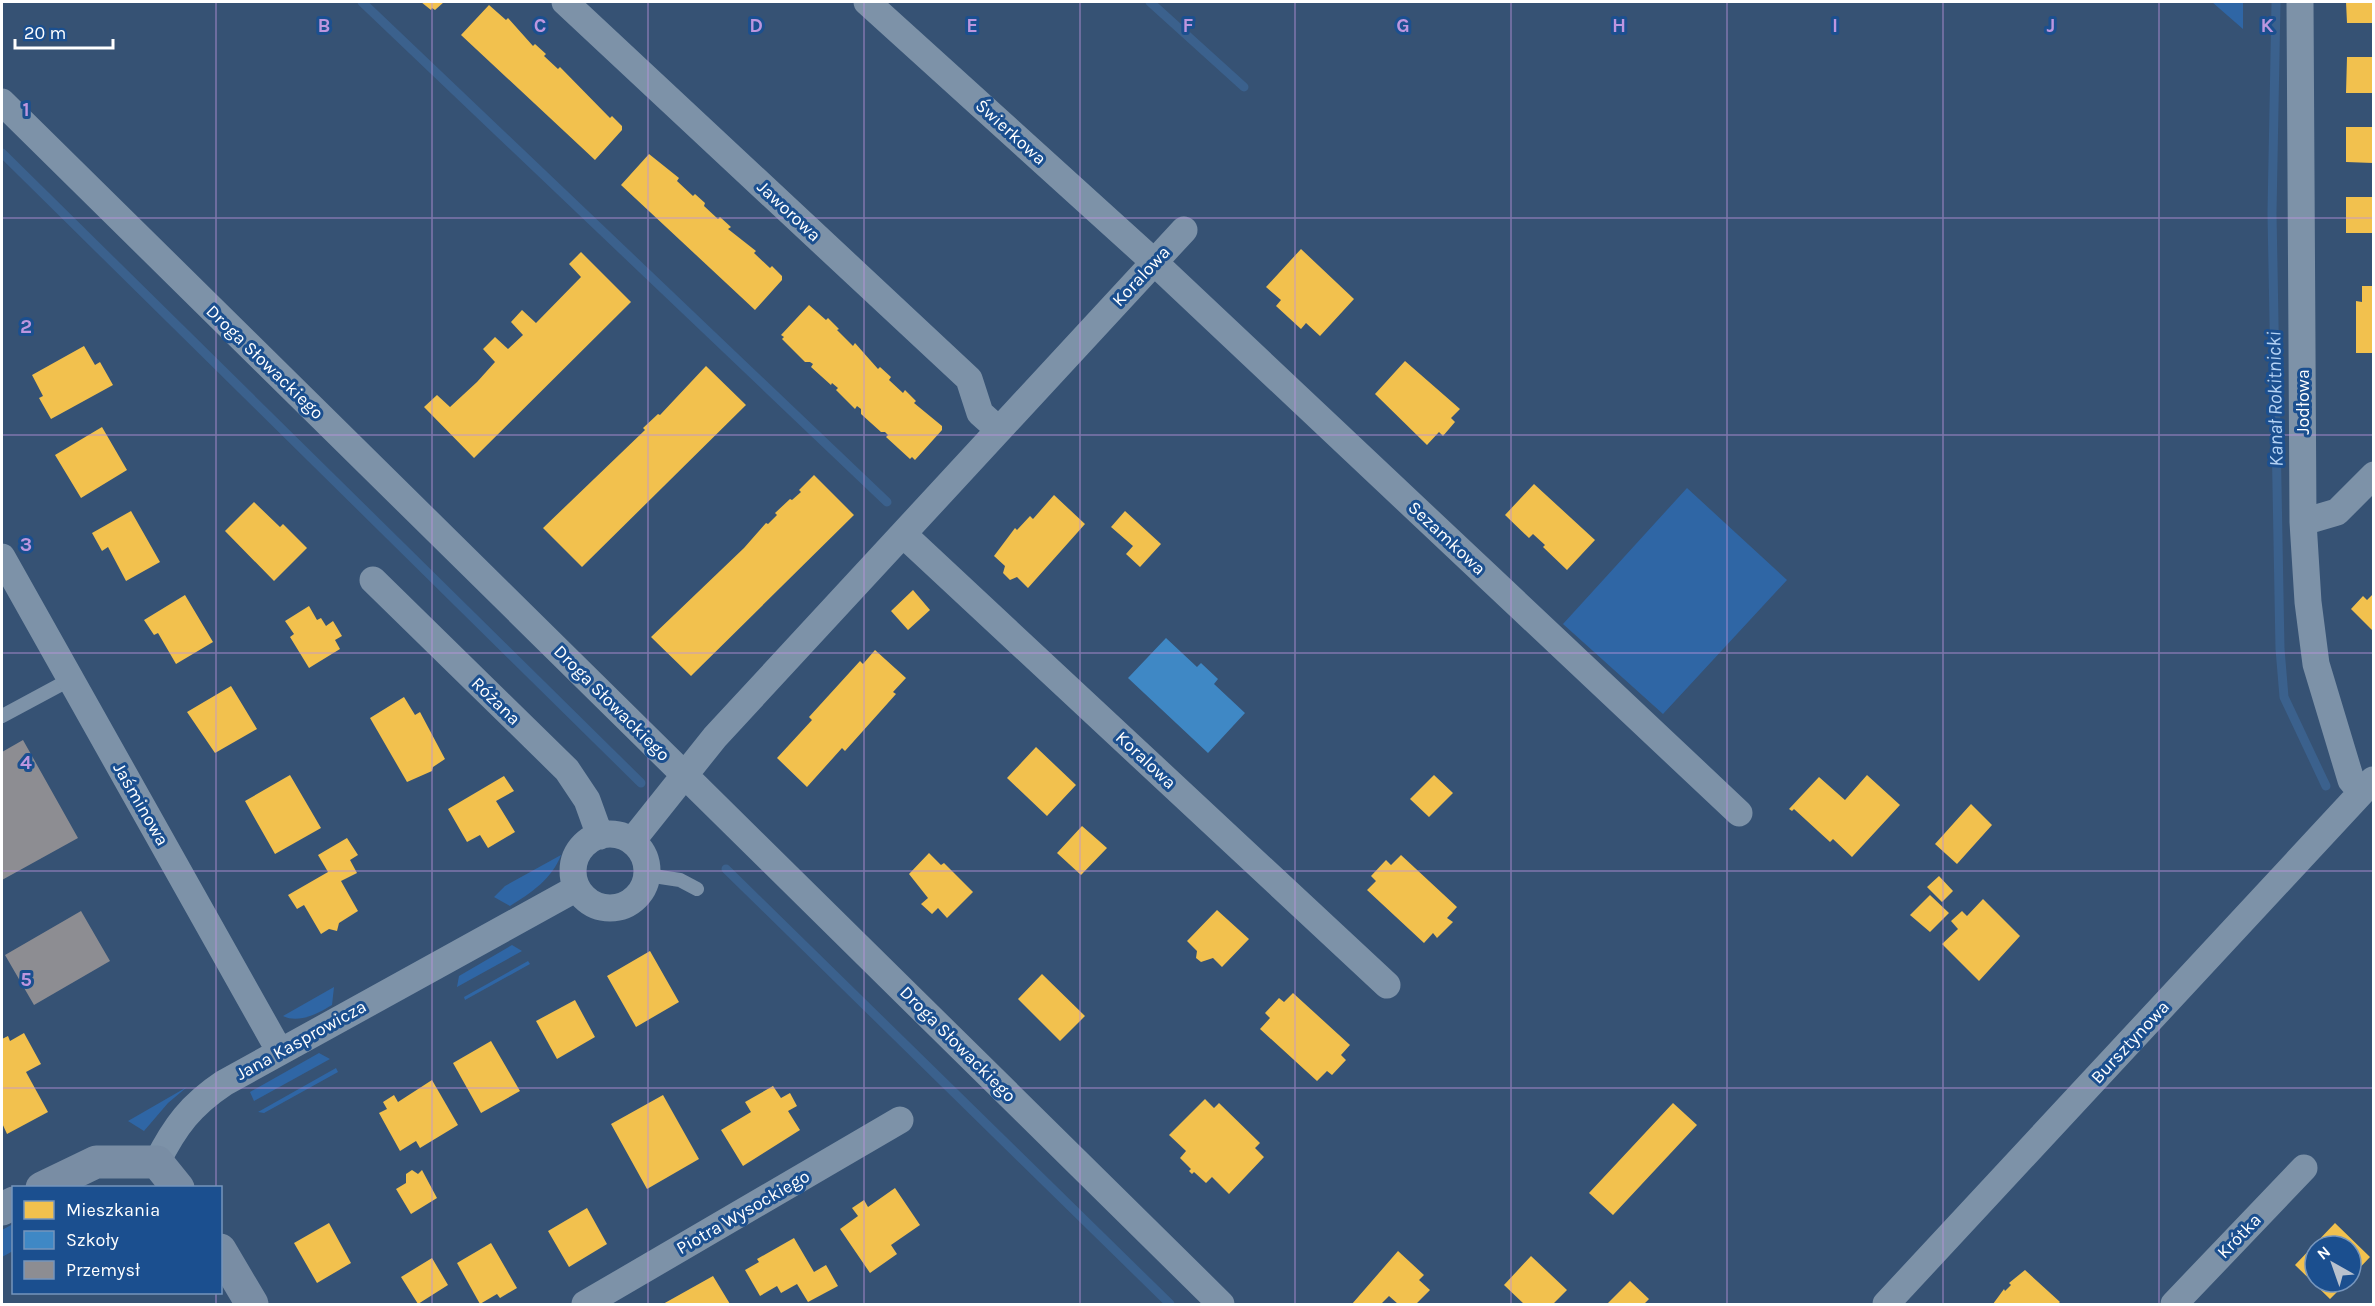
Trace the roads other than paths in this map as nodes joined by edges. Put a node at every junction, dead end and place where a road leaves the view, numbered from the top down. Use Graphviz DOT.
graph roads {
  1 [pos="565,2"];
  2 [pos="867,2"];
  3 [pos="2300,2"];
  4 [pos="2,102"];
  5 [pos="1184,230"];
  6 [pos="1154,262"];
  7 [pos="999,430"];
  8 [pos="2373,474"];
  9 [pos="2303,522"];
  10 [pos="904,535"];
  11 [pos="2,557"];
  12 [pos="373,579"];
  13 [pos="71,679"];
  14 [pos="2,716"];
  15 [pos="686,776"];
  16 [pos="2369,792"];
  17 [pos="1739,813"];
  18 [pos="600,836"];
  19 [pos="632,841"];
  20 [pos="647,875"];
  21 [pos="577,888"];
  22 [pos="697,890"];
  23 [pos="1387,985"];
  24 [pos="280,1052"];
  25 [pos="900,1120"];
  26 [pos="157,1162"];
  27 [pos="2304,1168"];
  28 [pos="46,1186"];
  29 [pos="176,1186"];
  30 [pos="222,1253"];
  31 [pos="252,1305"];
  32 [pos="585,1305"];
  33 [pos="1221,1305"];
  34 [pos="1886,1305"];
  35 [pos="2174,1305"];
  1 -- 7 [label="street, Jaworowa"];
  2 -- 6 [label="street, Świerkowa"];
  3 -- 9 [label="street, Jodłowa"];
  4 -- 15 [label="street, Droga Słowackiego"];
  5 -- 6 [label="street, Koralowa"];
  6 -- 7 [label="street, Koralowa"];
  6 -- 17 [label="street, Sezamkowa"];
  7 -- 10 [label="street, Koralowa"];
  8 -- 9 [label="street"];
  9 -- 16 [label="street, Jodłowa"];
  10 -- 15 [label="street, Koralowa"];
  10 -- 23 [label="street, Koralowa"];
  11 -- 13 [label="street, Jaśminowa"];
  12 -- 18 [label="street, Różana"];
  13 -- 14 [label="lane"];
  13 -- 24 [label="street, Jaśminowa"];
  15 -- 19 [label="street"];
  15 -- 33 [label="street, Droga Słowackiego"];
  16 -- 34 [label="street, Bursztynowa"];
  18 -- 19 [label="street"];
  18 -- 21 [label="street"];
  19 -- 20 [label="street"];
  20 -- 21 [label="street"];
  20 -- 22 [label="lane"];
  21 -- 24 [label="street, Jana Kasprowicza"];
  24 -- 26 [label="street, Jana Kasprowicza"];
  25 -- 32 [label="street, Piotra Wysockiego"];
  26 -- 28 [label="street"];
  26 -- 29 [label="street"];
  27 -- 35 [label="street, Krótka"];
  30 -- 31 [label="street"];
}
